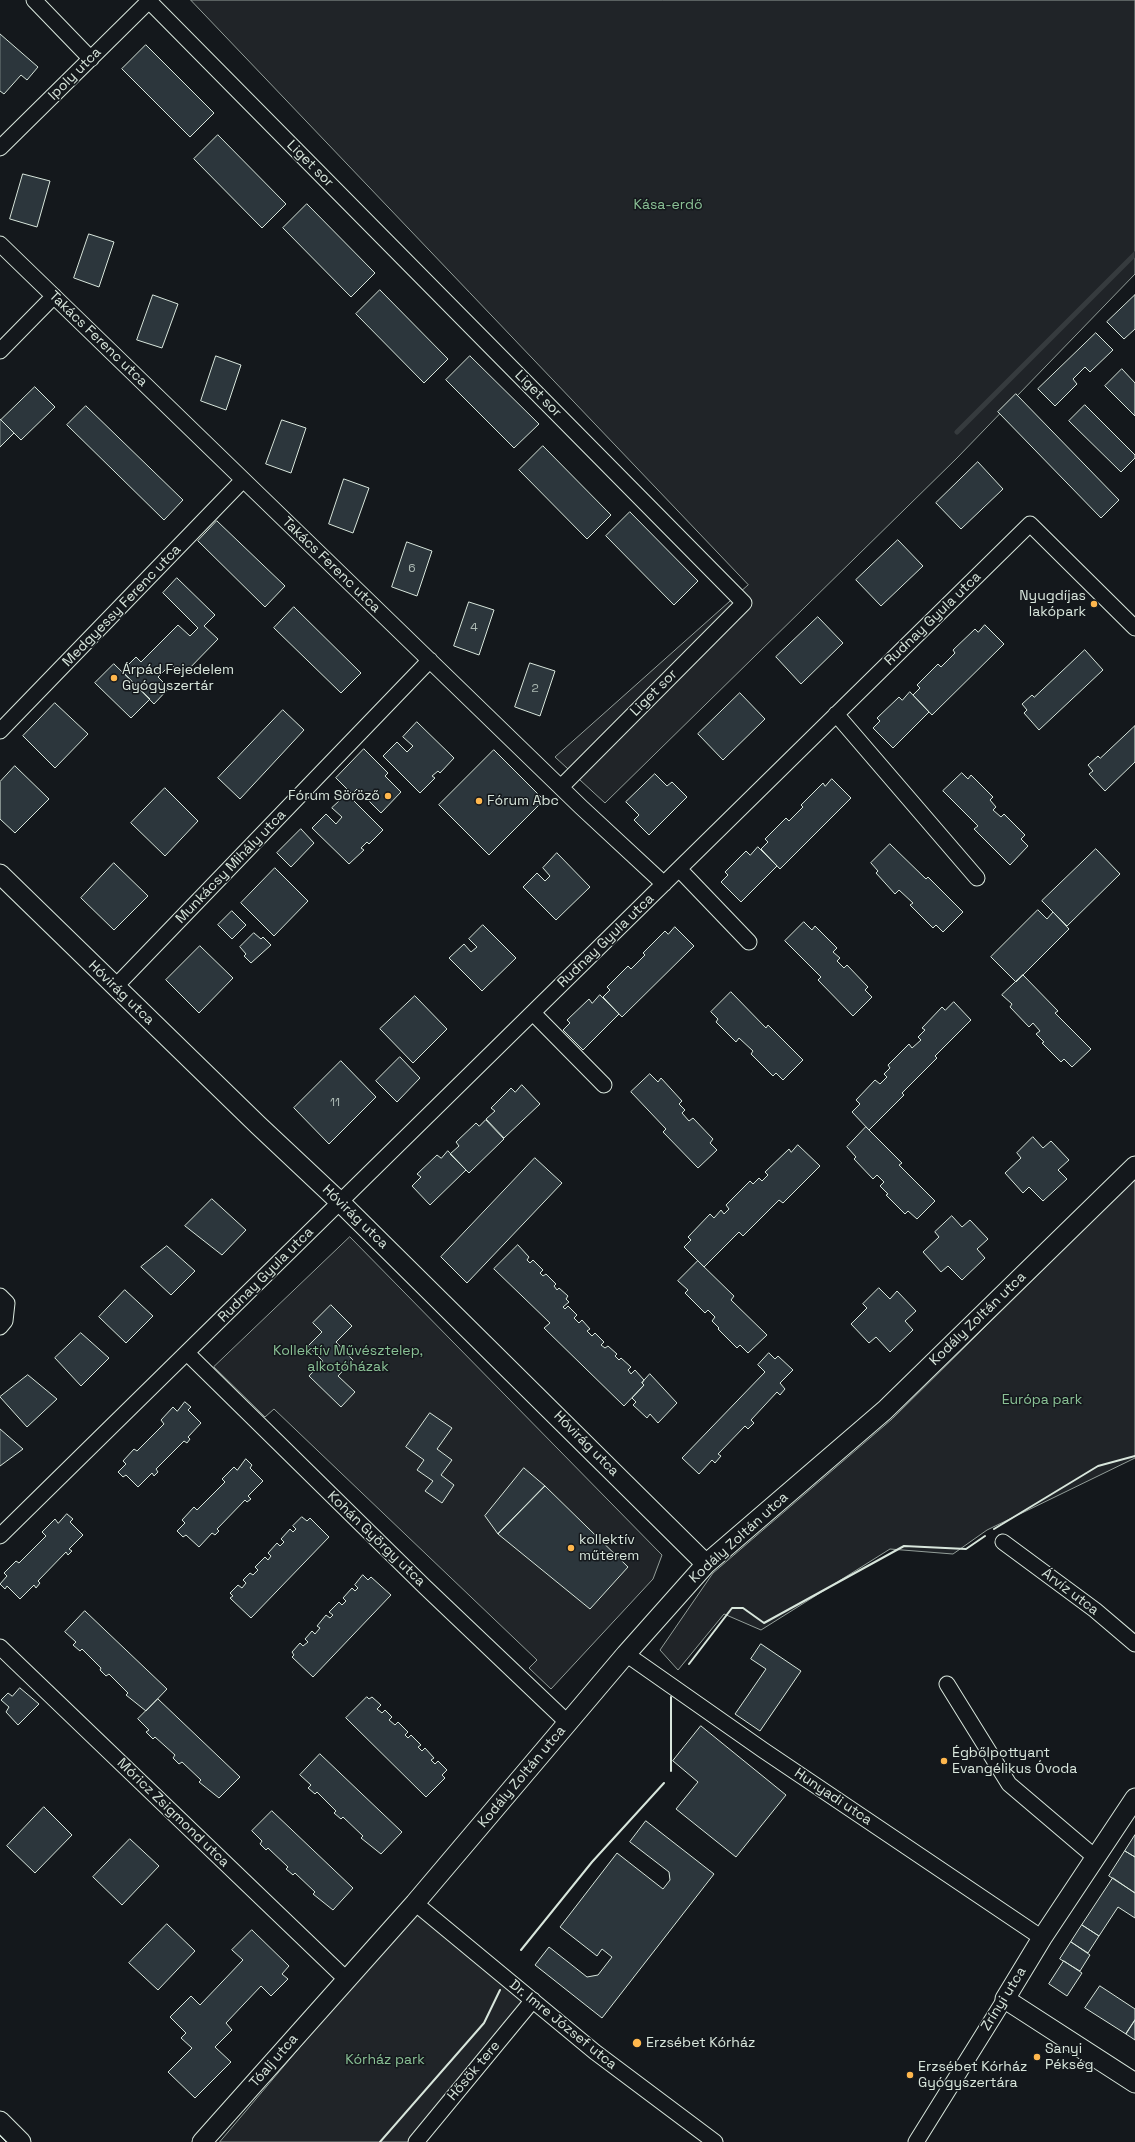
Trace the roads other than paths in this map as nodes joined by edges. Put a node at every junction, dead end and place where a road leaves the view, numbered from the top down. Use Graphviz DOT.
graph roads {
  1 [pos="34,0"];
  2 [pos="150,1"];
  3 [pos="91,59"];
  4 [pos="0,148"];
  5 [pos="0,244"];
  6 [pos="54,296"];
  7 [pos="0,351"];
  8 [pos="243,480"];
  9 [pos="1135,628"];
  10 [pos="430,660"];
  11 [pos="836,714"];
  12 [pos="0,731"];
  13 [pos="561,788"];
  14 [pos="679,869"];
  15 [pos="0,874"];
  16 [pos="977,878"];
  17 [pos="664,884"];
  18 [pos="749,942"];
  19 [pos="116,987"];
  20 [pos="533,1013"];
  21 [pos="604,1085"];
  22 [pos="1135,1166"];
  23 [pos="340,1202"];
  24 [pos="0,1296"];
  25 [pos="0,1327"];
  26 [pos="187,1353"];
  27 [pos="0,1536"];
  28 [pos="1003,1542"];
  29 [pos="706,1564"];
  30 [pos="1135,1644"];
  31 [pos="0,1647"];
  32 [pos="626,1654"];
  33 [pos="947,1684"];
  34 [pos="568,1723"];
  35 [pos="1135,1798"];
  36 [pos="1096,1858"];
  37 [pos="415,1903"];
  38 [pos="1042,1938"];
  39 [pos="346,1979"];
  40 [pos="1005,1999"];
  41 [pos="533,2000"];
  42 [pos="1135,2083"];
  43 [pos="0,2121"];
  44 [pos="21,2142"];
  45 [pos="202,2142"];
  46 [pos="416,2142"];
  47 [pos="715,2142"];
  48 [pos="916,2142"];
  1 -- 3 [label="street"];
  2 -- 3 [label="street, Ipoly utca"];
  2 -- 13 [label="street, Liget sor"];
  3 -- 4 [label="street, Ipoly utca"];
  5 -- 6 [label="street, Takács Ferenc utca"];
  6 -- 7 [label="street"];
  6 -- 8 [label="street, Takács Ferenc utca"];
  8 -- 10 [label="street, Takács Ferenc utca"];
  8 -- 12 [label="street, Medgyessy Ferenc utca"];
  9 -- 11 [label="street, Rudnay Gyula utca"];
  10 -- 13 [label="street, Takács Ferenc utca"];
  10 -- 19 [label="street, Munkácsy Mihály utca"];
  11 -- 14 [label="street, Rudnay Gyula utca"];
  11 -- 16 [label="street"];
  13 -- 17 [label="street, Takács Ferenc utca"];
  14 -- 17 [label="street, Rudnay Gyula utca"];
  14 -- 18 [label="street"];
  15 -- 19 [label="street, Hóvirág utca"];
  17 -- 20 [label="street, Rudnay Gyula utca"];
  19 -- 23 [label="street, Hóvirág utca"];
  20 -- 21 [label="street"];
  20 -- 23 [label="street, Rudnay Gyula utca"];
  22 -- 29 [label="street, Kodály Zoltán utca"];
  23 -- 26 [label="street, Rudnay Gyula utca"];
  23 -- 29 [label="street, Hóvirág utca"];
  24 -- 25 [label="street"];
  26 -- 27 [label="street, Rudnay Gyula utca"];
  26 -- 34 [label="street, Kohán György utca"];
  28 -- 30 [label="street, Árvíz utca"];
  29 -- 32 [label="street, Kodály Zoltán utca"];
  31 -- 39 [label="street, Móricz Zsigmond utca"];
  32 -- 34 [label="street, Kodály Zoltán utca"];
  32 -- 38 [label="street, Hunyadi utca"];
  33 -- 36 [label="street"];
  34 -- 37 [label="street, Kodály Zoltán utca"];
  35 -- 36 [label="street, Zrínyi utca"];
  36 -- 38 [label="street, Zrínyi utca"];
  37 -- 39 [label="street, Kodály Zoltán utca"];
  37 -- 41 [label="street, Dr. Imre József utca"];
  38 -- 40 [label="street, Zrínyi utca"];
  39 -- 45 [label="street, Tóalj utca"];
  40 -- 42 [label="street"];
  40 -- 48 [label="street, Zrínyi utca"];
  41 -- 46 [label="street, Hősök tere"];
  41 -- 47 [label="street, Dr. Imre József utca"];
  43 -- 44 [label="street"];
}
